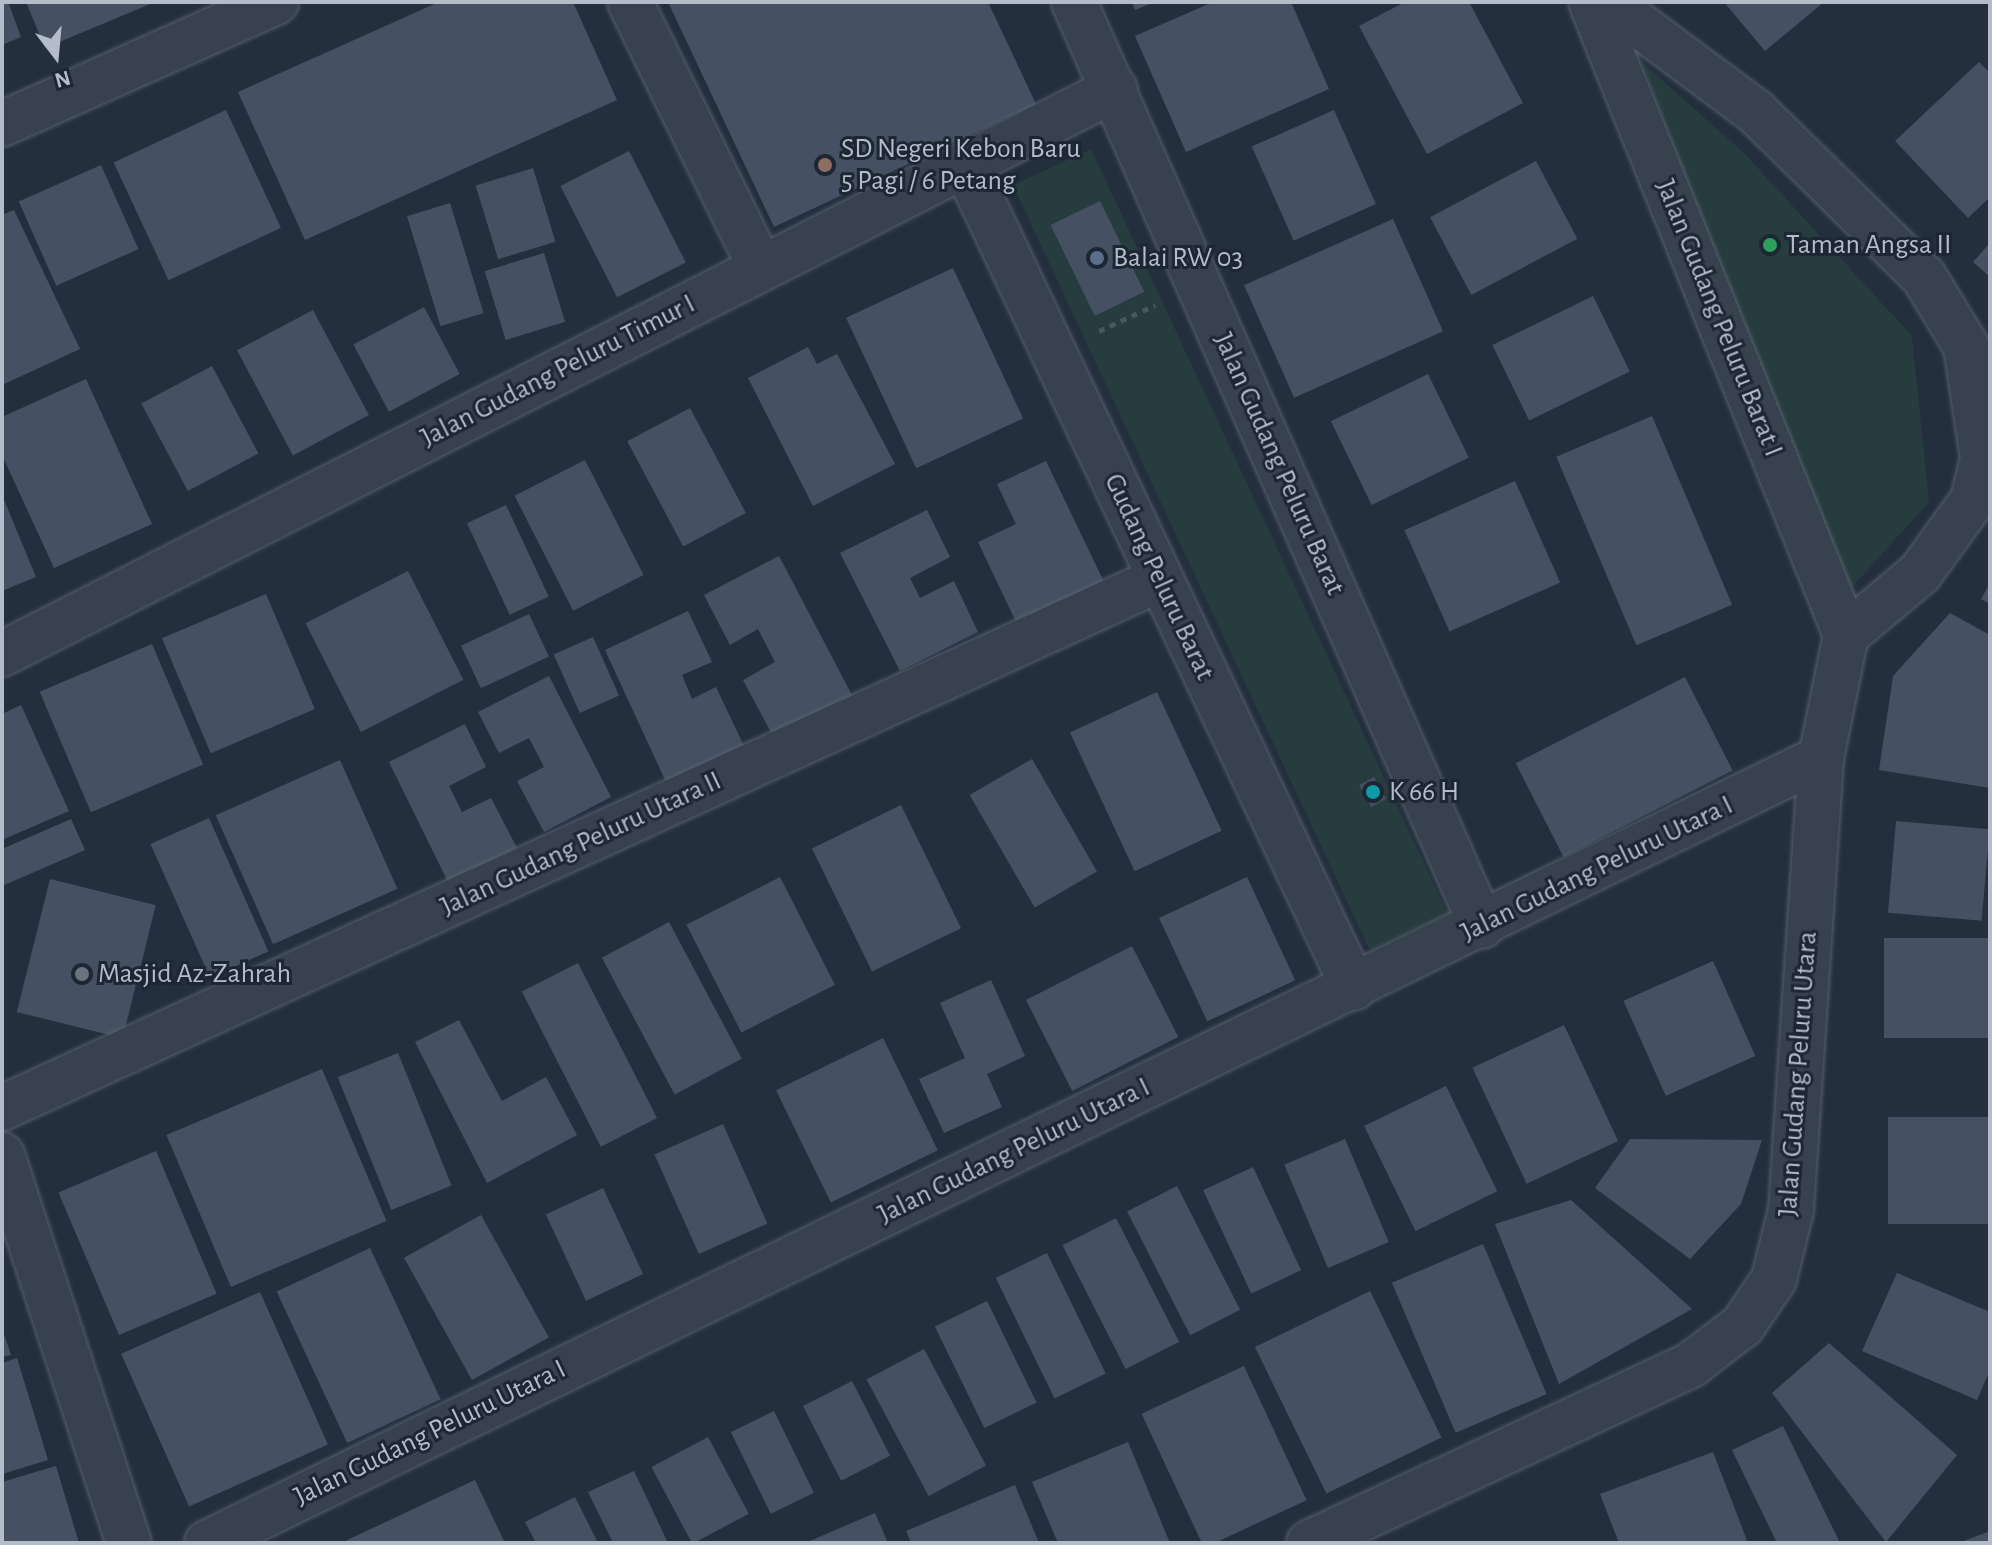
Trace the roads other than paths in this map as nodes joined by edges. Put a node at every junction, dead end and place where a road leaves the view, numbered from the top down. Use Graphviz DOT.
graph roads {
  1 [pos="276,2"];
  2 [pos="630,2"];
  3 [pos="1074,2"];
  4 [pos="1591,2"];
  5 [pos="1608,2"];
  6 [pos="1115,89"];
  7 [pos="2,124"];
  8 [pos="965,165"];
  9 [pos="761,268"];
  10 [pos="1160,579"];
  11 [pos="1846,635"];
  12 [pos="2,654"];
  13 [pos="1821,758"];
  14 [pos="1482,926"];
  15 [pos="1354,988"];
  16 [pos="2,1108"];
  17 [pos="2,1155"];
  18 [pos="129,1543"];
  19 [pos="207,1543"];
  20 [pos="1309,1543"];
  1 -- 7 [label="street"];
  2 -- 9 [label="street"];
  3 -- 6 [label="street, Jalan Gudang Peluru Barat"];
  4 -- 11 [label="street, Jalan Gudang Peluru Barat I"];
  5 -- 11 [label="street"];
  6 -- 8 [label="street, Jalan Gudang Peluru Timur I"];
  6 -- 14 [label="street, Jalan Gudang Peluru Barat"];
  8 -- 9 [label="street, Jalan Gudang Peluru Timur I"];
  8 -- 10 [label="street, Gudang Peluru Barat"];
  9 -- 12 [label="street, Jalan Gudang Peluru Timur I"];
  10 -- 15 [label="street, Gudang Peluru Barat"];
  10 -- 16 [label="street, Jalan Gudang Peluru Utara II"];
  11 -- 13 [label="street"];
  13 -- 14 [label="street, Jalan Gudang Peluru Utara I"];
  13 -- 20 [label="street, Jalan Gudang Peluru Utara"];
  14 -- 15 [label="street, Jalan Gudang Peluru Utara I"];
  15 -- 19 [label="street, Jalan Gudang Peluru Utara I"];
  17 -- 18 [label="street"];
}
